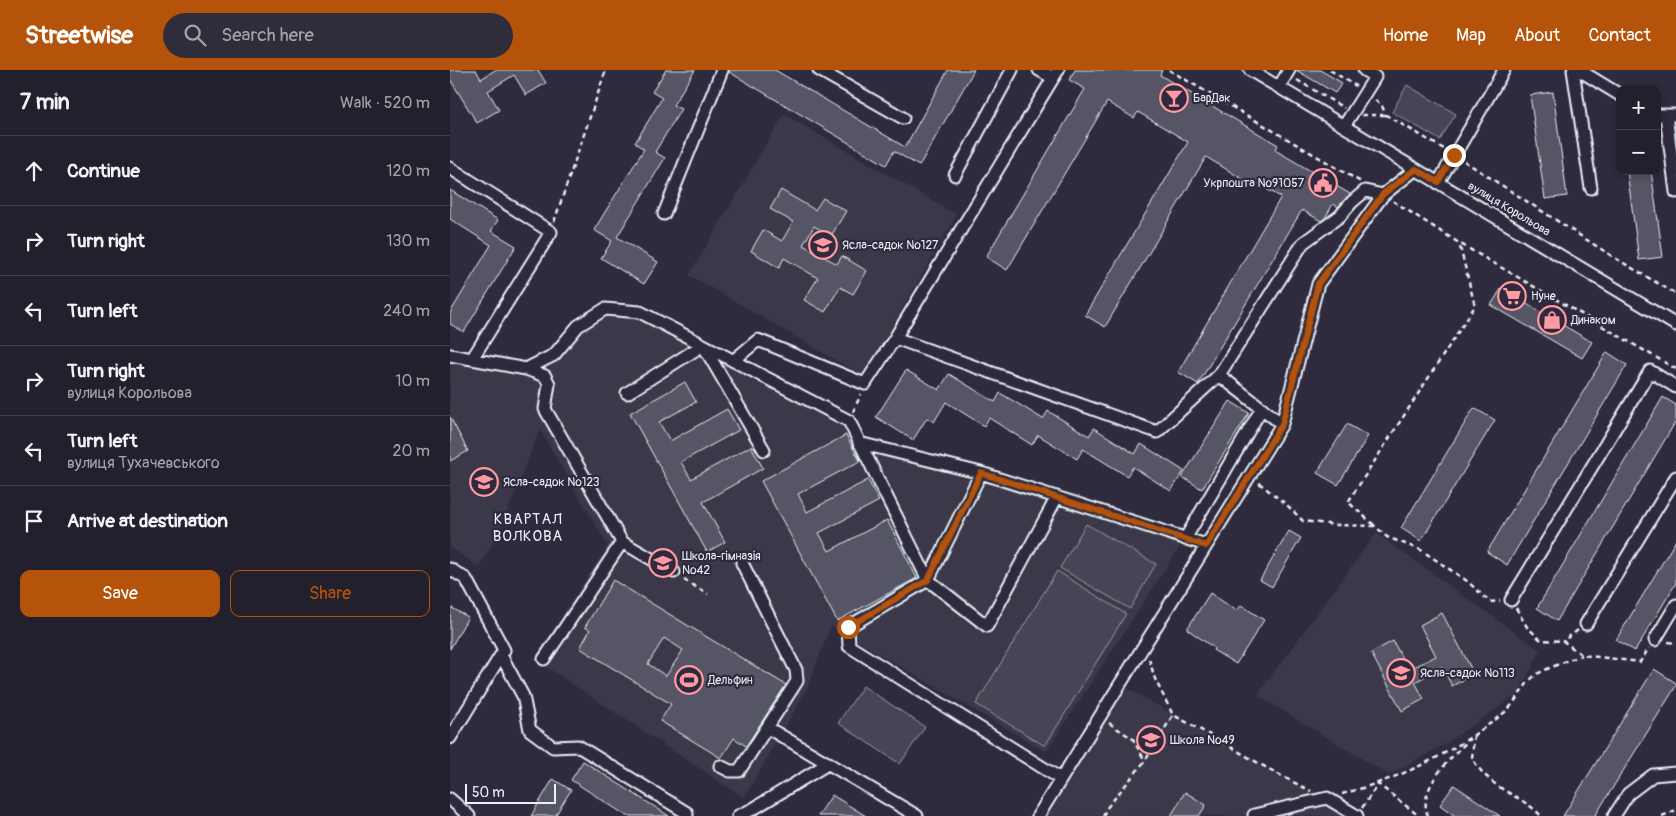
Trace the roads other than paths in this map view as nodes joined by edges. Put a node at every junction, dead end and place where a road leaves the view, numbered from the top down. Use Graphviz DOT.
graph roads {
  1 [pos="722,70"];
  2 [pos="819,70"];
  3 [pos="1012,70"];
  4 [pos="1039,70"];
  5 [pos="1250,70"];
  6 [pos="1364,70"];
  7 [pos="1504,70"];
  8 [pos="1580,71"];
  9 [pos="1288,72"];
  10 [pos="1056,74"];
  11 [pos="1278,87"];
  12 [pos="1616,93"];
  13 [pos="1666,115"];
  14 [pos="903,118"];
  15 [pos="1344,126"];
  16 [pos="450,168"];
  17 [pos="1416,169"];
  18 [pos="955,175"];
  19 [pos="1438,182"];
  20 [pos="1591,188"];
  21 [pos="1676,192"];
  22 [pos="1383,194"];
  23 [pos="664,214"];
  24 [pos="1676,325"];
  25 [pos="895,338"];
  26 [pos="703,345"];
  27 [pos="450,355"];
  28 [pos="472,359"];
  29 [pos="733,361"];
  30 [pos="526,369"];
  31 [pos="1219,375"];
  32 [pos="1676,387"];
  33 [pos="627,393"];
  34 [pos="1262,408"];
  35 [pos="1282,424"];
  36 [pos="859,443"];
  37 [pos="764,450"];
  38 [pos="981,473"];
  39 [pos="1676,477"];
  40 [pos="1056,497"];
  41 [pos="1185,539"];
  42 [pos="622,542"];
  43 [pos="1206,546"];
  44 [pos="742,563"];
  45 [pos="450,569"];
  46 [pos="674,572"];
  47 [pos="928,580"];
  48 [pos="1511,600"];
  49 [pos="1676,605"];
  50 [pos="1586,624"];
  51 [pos="1655,640"];
  52 [pos="501,655"];
  53 [pos="544,659"];
  54 [pos="768,728"];
  55 [pos="450,738"];
  56 [pos="829,763"];
  57 [pos="720,766"];
  58 [pos="1676,773"];
  59 [pos="1061,779"];
  60 [pos="450,799"];
  61 [pos="1254,815"];
  62 [pos="469,816"];
  63 [pos="687,816"];
  64 [pos="738,816"];
  65 [pos="917,816"];
  66 [pos="1038,816"];
  67 [pos="1357,816"];
  68 [pos="1614,816"];
  1 -- 23 [label="street"];
  2 -- 14 [label="street"];
  3 -- 18 [label="street"];
  4 -- 10 [label="street"];
  5 -- 11 [label="street, вулиця Корольова"];
  6 -- 15 [label="street"];
  7 -- 19 [label="street"];
  8 -- 12 [label="street"];
  8 -- 20 [label="street"];
  9 -- 11 [label="street"];
  10 -- 25 [label="street"];
  11 -- 15 [label="street, вулиця Корольова"];
  13 -- 21 [label="street"];
  15 -- 17 [label="street, вулиця Корольова"];
  16 -- 28 [label="street"];
  17 -- 19 [label="street, вулиця Корольова"];
  17 -- 22 [label="street"];
  19 -- 24 [label="street, вулиця Корольова"];
  22 -- 31 [label="street"];
  22 -- 35 [label="street"];
  25 -- 29 [label="street"];
  25 -- 31 [label="street"];
  26 -- 29 [label="street"];
  26 -- 30 [label="street"];
  26 -- 33 [label="street"];
  26 -- 37 [label="street"];
  27 -- 28 [label="street"];
  28 -- 30 [label="street"];
  29 -- 36 [label="street"];
  30 -- 42 [label="street"];
  31 -- 34 [label="street"];
  32 -- 48 [label="street"];
  34 -- 35 [label="street"];
  34 -- 41 [label="street"];
  35 -- 43 [label="street"];
  36 -- 38 [label="street"];
  36 -- 47 [label="street"];
  38 -- 40 [label="street"];
  38 -- 47 [label="street"];
  39 -- 50 [label="street"];
  40 -- 41 [label="street"];
  40 -- 47 [label="street"];
  41 -- 43 [label="street"];
  42 -- 46 [label="street"];
  42 -- 53 [label="street"];
  43 -- 59 [label="street"];
  44 -- 54 [label="street"];
  45 -- 52 [label="street"];
  47 -- 59 [label="street"];
  49 -- 51 [label="street"];
  52 -- 55 [label="street"];
  52 -- 63 [label="street"];
  54 -- 56 [label="street"];
  54 -- 57 [label="street"];
  56 -- 64 [label="street"];
  56 -- 65 [label="street"];
  58 -- 68 [label="street"];
  59 -- 66 [label="street"];
  60 -- 62 [label="street"];
  61 -- 67 [label="street"];
}
